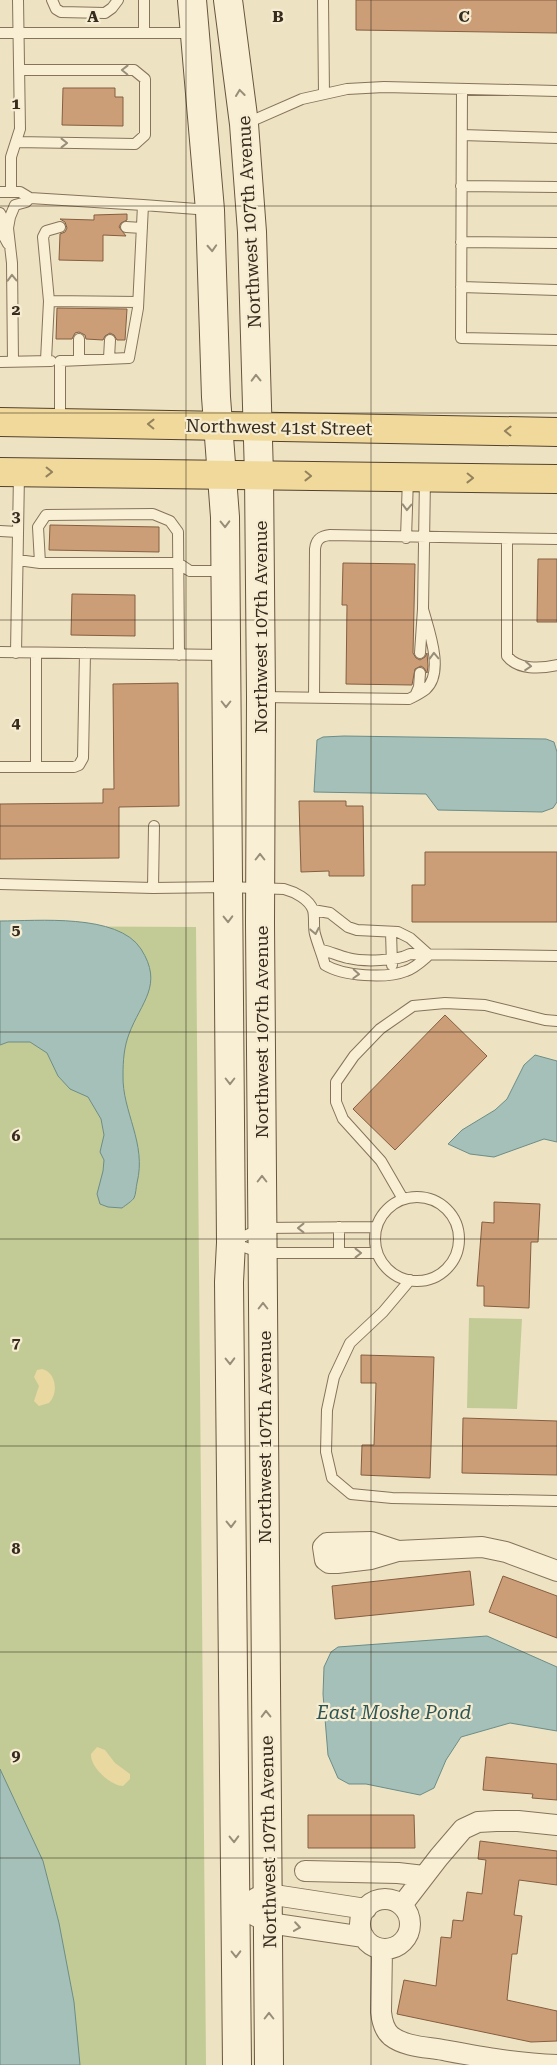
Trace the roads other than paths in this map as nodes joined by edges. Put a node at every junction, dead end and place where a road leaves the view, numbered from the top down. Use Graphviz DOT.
graph roads {
  1 [pos="18,0"];
  2 [pos="52,0"];
  3 [pos="118,0"];
  4 [pos="144,0"];
  5 [pos="192,0"];
  6 [pos="228,0"];
  7 [pos="324,0"];
  8 [pos="0,33"];
  9 [pos="18,33"];
  10 [pos="144,33"];
  11 [pos="194,33"];
  12 [pos="20,70"];
  13 [pos="462,89"];
  14 [pos="557,90"];
  15 [pos="324,94"];
  16 [pos="244,124"];
  17 [pos="462,135"];
  18 [pos="557,138"];
  19 [pos="16,142"];
  20 [pos="462,186"];
  21 [pos="557,187"];
  22 [pos="5,192"];
  23 [pos="30,198"];
  24 [pos="143,205"];
  25 [pos="210,210"];
  26 [pos="0,213"];
  27 [pos="126,227"];
  28 [pos="60,228"];
  29 [pos="142,228"];
  30 [pos="4,229"];
  31 [pos="461,242"];
  32 [pos="557,243"];
  33 [pos="461,286"];
  34 [pos="557,290"];
  35 [pos="48,301"];
  36 [pos="138,302"];
  37 [pos="79,339"];
  38 [pos="110,340"];
  39 [pos="557,340"];
  40 [pos="109,358"];
  41 [pos="46,360"];
  42 [pos="79,360"];
  43 [pos="60,361"];
  44 [pos="0,362"];
  45 [pos="13,362"];
  46 [pos="0,422"];
  47 [pos="60,423"];
  48 [pos="218,426"];
  49 [pos="257,426"];
  50 [pos="557,432"];
  51 [pos="10,472"];
  52 [pos="222,475"];
  53 [pos="259,475"];
  54 [pos="416,477"];
  55 [pos="557,479"];
  56 [pos="0,531"];
  57 [pos="18,532"];
  58 [pos="406,538"];
  59 [pos="424,538"];
  60 [pos="507,539"];
  61 [pos="557,539"];
  62 [pos="18,560"];
  63 [pos="40,563"];
  64 [pos="178,563"];
  65 [pos="225,571"];
  66 [pos="423,608"];
  67 [pos="0,652"];
  68 [pos="16,653"];
  69 [pos="36,653"];
  70 [pos="420,653"];
  71 [pos="85,654"];
  72 [pos="179,655"];
  73 [pos="226,655"];
  74 [pos="557,666"];
  75 [pos="420,673"];
  76 [pos="415,696"];
  77 [pos="261,697"];
  78 [pos="314,697"];
  79 [pos="0,766"];
  80 [pos="36,767"];
  81 [pos="154,826"];
  82 [pos="0,884"];
  83 [pos="227,887"];
  84 [pos="153,888"];
  85 [pos="260,888"];
  86 [pos="313,910"];
  87 [pos="391,932"];
  88 [pos="322,950"];
  89 [pos="428,955"];
  90 [pos="557,956"];
  91 [pos="391,959"];
  92 [pos="392,973"];
  93 [pos="557,1021"];
  94 [pos="404,1199"];
  95 [pos="376,1227"];
  96 [pos="339,1228"];
  97 [pos="262,1241"];
  98 [pos="231,1243"];
  99 [pos="339,1253"];
  100 [pos="377,1253"];
  101 [pos="410,1280"];
  102 [pos="557,1500"];
  103 [pos="398,1551"];
  104 [pos="557,1571"];
  105 [pos="557,1825"];
  106 [pos="305,1871"];
  107 [pos="424,1876"];
  108 [pos="268,1894"];
  109 [pos="235,1905"];
  110 [pos="343,1905"];
  111 [pos="402,1905"];
  112 [pos="366,1909"];
  113 [pos="269,1923"];
  114 [pos="338,1933"];
  115 [pos="364,1937"];
  116 [pos="382,1949"];
  117 [pos="237,2065"];
  118 [pos="269,2065"];
  119 [pos="557,2065"];
  1 -- 9 [label="lane"];
  2 -- 3 [label="lane"];
  4 -- 10 [label="lane"];
  5 -- 11 [label="main road, Northwest 107th Avenue"];
  16 -- 6 [label="main road, Northwest 107th Avenue, one-way"];
  7 -- 15 [label="lane"];
  8 -- 9 [label="lane"];
  9 -- 10 [label="lane"];
  9 -- 12 [label="lane"];
  10 -- 11 [label="lane"];
  11 -- 25 [label="main road, Northwest 107th Avenue"];
  12 -- 19 [label="lane"];
  19 -- 12 [label="lane, one-way"];
  13 -- 14 [label="lane"];
  13 -- 15 [label="lane"];
  13 -- 17 [label="lane"];
  15 -- 16 [label="lane"];
  49 -- 16 [label="main road, Northwest 107th Avenue, one-way"];
  17 -- 18 [label="lane"];
  17 -- 20 [label="lane"];
  19 -- 22 [label="lane"];
  20 -- 21 [label="lane"];
  20 -- 31 [label="lane"];
  22 -- 23 [label="lane"];
  23 -- 24 [label="lane"];
  23 -- 30 [label="lane"];
  24 -- 25 [label="lane"];
  24 -- 29 [label="lane"];
  25 -- 48 [label="main road, Northwest 107th Avenue, one-way"];
  26 -- 30 [label="lane"];
  27 -- 29 [label="lane"];
  28 -- 35 [label="lane"];
  29 -- 36 [label="lane"];
  45 -- 30 [label="lane, one-way"];
  31 -- 32 [label="lane"];
  31 -- 33 [label="lane"];
  33 -- 34 [label="lane"];
  33 -- 39 [label="lane"];
  35 -- 36 [label="lane"];
  35 -- 41 [label="lane"];
  36 -- 40 [label="lane"];
  37 -- 42 [label="lane"];
  38 -- 40 [label="lane"];
  40 -- 42 [label="lane"];
  41 -- 43 [label="lane"];
  41 -- 45 [label="lane"];
  42 -- 43 [label="lane"];
  43 -- 47 [label="lane"];
  44 -- 45 [label="lane"];
  46 -- 47 [label="main road, Northwest 41st Street"];
  48 -- 47 [label="main road, Northwest 41st Street, one-way"];
  48 -- 49 [label="main road, Northwest 41st Street"];
  48 -- 52 [label="main road, Northwest 107th Avenue"];
  50 -- 49 [label="main road, Northwest 41st Street, one-way"];
  49 -- 53 [label="main road, Northwest 107th Avenue"];
  51 -- 52 [label="main road, one-way"];
  51 -- 57 [label="lane"];
  52 -- 53 [label="main road"];
  52 -- 65 [label="main road, Northwest 107th Avenue, one-way"];
  53 -- 54 [label="main road, one-way"];
  53 -- 77 [label="main road, Northwest 107th Avenue"];
  54 -- 55 [label="main road, one-way"];
  54 -- 58 [label="lane, one-way"];
  54 -- 59 [label="lane"];
  56 -- 57 [label="lane"];
  57 -- 62 [label="lane"];
  58 -- 59 [label="lane"];
  58 -- 78 [label="lane"];
  59 -- 60 [label="lane"];
  59 -- 66 [label="lane"];
  60 -- 61 [label="lane"];
  60 -- 74 [label="lane, one-way"];
  62 -- 63 [label="lane"];
  62 -- 68 [label="lane"];
  63 -- 64 [label="lane"];
  63 -- 64 [label="lane"];
  64 -- 65 [label="lane"];
  64 -- 72 [label="lane"];
  65 -- 73 [label="main road, Northwest 107th Avenue"];
  66 -- 70 [label="lane"];
  76 -- 66 [label="lane, one-way"];
  67 -- 68 [label="lane"];
  68 -- 69 [label="lane"];
  69 -- 71 [label="lane"];
  69 -- 80 [label="lane"];
  71 -- 72 [label="lane"];
  71 -- 80 [label="lane"];
  72 -- 73 [label="lane"];
  73 -- 83 [label="main road, Northwest 107th Avenue, one-way"];
  75 -- 76 [label="lane"];
  76 -- 78 [label="lane"];
  77 -- 78 [label="lane"];
  85 -- 77 [label="main road, Northwest 107th Avenue, one-way"];
  79 -- 80 [label="lane"];
  81 -- 84 [label="lane"];
  82 -- 84 [label="lane"];
  83 -- 84 [label="lane"];
  83 -- 85 [label="lane"];
  83 -- 98 [label="main road, Northwest 107th Avenue, one-way"];
  85 -- 86 [label="lane"];
  97 -- 85 [label="main road, Northwest 107th Avenue, one-way"];
  86 -- 87 [label="lane"];
  86 -- 88 [label="lane, one-way"];
  87 -- 89 [label="lane"];
  87 -- 91 [label="lane"];
  88 -- 91 [label="lane"];
  88 -- 92 [label="lane, one-way"];
  89 -- 90 [label="lane"];
  89 -- 91 [label="lane"];
  89 -- 92 [label="lane"];
  91 -- 92 [label="lane"];
  93 -- 94 [label="lane"];
  94 -- 95 [label="lane"];
  94 -- 101 [label="lane"];
  95 -- 96 [label="lane"];
  95 -- 100 [label="lane"];
  96 -- 97 [label="lane, one-way"];
  96 -- 99 [label="lane"];
  97 -- 98 [label="lane"];
  97 -- 98 [label="lane"];
  97 -- 99 [label="lane"];
  108 -- 97 [label="main road, Northwest 107th Avenue, one-way"];
  98 -- 109 [label="main road, Northwest 107th Avenue, one-way"];
  99 -- 100 [label="lane, one-way"];
  100 -- 101 [label="lane"];
  101 -- 102 [label="lane"];
  103 -- 104 [label="street"];
  105 -- 107 [label="street"];
  106 -- 107 [label="street"];
  107 -- 111 [label="street"];
  108 -- 109 [label="street"];
  108 -- 110 [label="street"];
  108 -- 113 [label="main road, Northwest 107th Avenue"];
  109 -- 113 [label="street"];
  109 -- 117 [label="main road, Northwest 107th Avenue, one-way"];
  110 -- 112 [label="street"];
  110 -- 114 [label="street"];
  111 -- 112 [label="street"];
  111 -- 116 [label="street"];
  112 -- 115 [label="street"];
  113 -- 114 [label="street, one-way"];
  118 -- 113 [label="main road, Northwest 107th Avenue, one-way"];
  114 -- 115 [label="street"];
  115 -- 116 [label="street"];
  116 -- 119 [label="street"];
}
